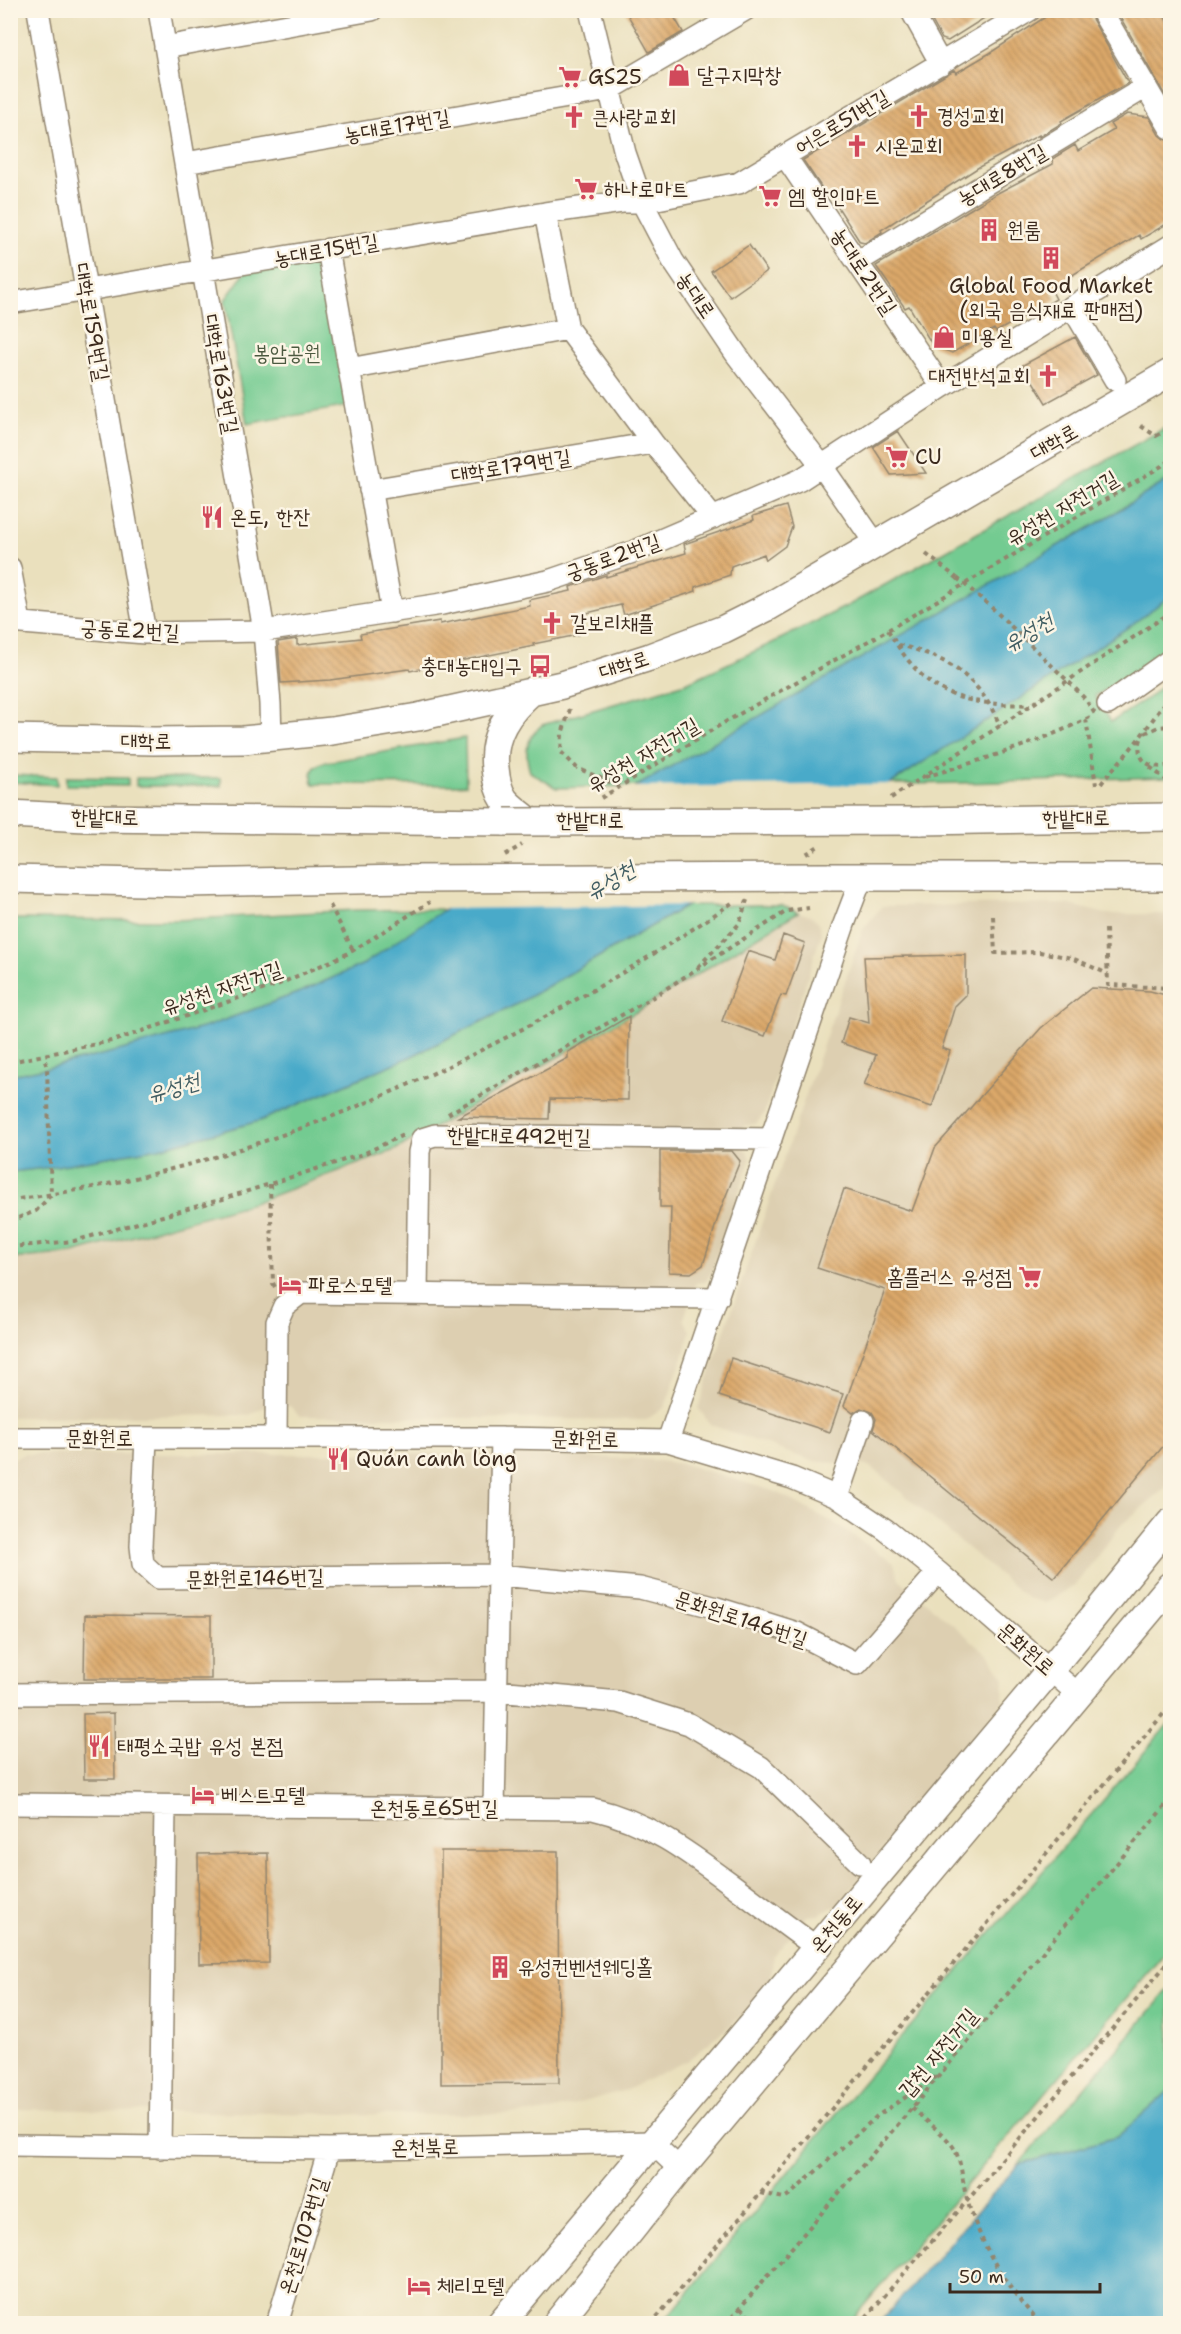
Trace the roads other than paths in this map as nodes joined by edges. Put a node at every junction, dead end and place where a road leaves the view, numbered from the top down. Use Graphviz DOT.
graph roads {
  1 [pos="38,10"];
  2 [pos="159,10"];
  3 [pos="372,10"];
  4 [pos="591,10"];
  5 [pos="745,10"];
  6 [pos="911,10"];
  7 [pos="1030,10"];
  8 [pos="1101,10"];
  9 [pos="165,48"];
  10 [pos="941,64"];
  11 [pos="1146,87"];
  12 [pos="609,90"];
  13 [pos="1170,128"];
  14 [pos="785,156"];
  15 [pos="185,163"];
  16 [pos="642,202"];
  17 [pos="545,213"];
  18 [pos="1170,246"];
  19 [pos="328,249"];
  20 [pos="858,262"];
  21 [pos="204,271"];
  22 [pos="86,290"];
  23 [pos="10,303"];
  24 [pos="1072,307"];
  25 [pos="568,329"];
  26 [pos="349,369"];
  27 [pos="1170,373"];
  28 [pos="1115,380"];
  29 [pos="942,387"];
  30 [pos="652,443"];
  31 [pos="821,465"];
  32 [pos="370,490"];
  33 [pos="713,518"];
  34 [pos="875,543"];
  35 [pos="10,568"];
  36 [pos="392,612"];
  37 [pos="15,622"];
  38 [pos="264,631"];
  39 [pos="145,633"];
  40 [pos="1170,660"];
  41 [pos="532,691"];
  42 [pos="1101,709"];
  43 [pos="10,738"];
  44 [pos="271,738"];
  45 [pos="10,814"];
  46 [pos="1170,817"];
  47 [pos="521,824"];
  48 [pos="862,877"];
  49 [pos="1170,877"];
  50 [pos="10,879"];
  51 [pos="771,1139"];
  52 [pos="417,1293"];
  53 [pos="717,1298"];
  54 [pos="862,1421"];
  55 [pos="276,1437"];
  56 [pos="10,1438"];
  57 [pos="502,1438"];
  58 [pos="146,1439"];
  59 [pos="668,1441"];
  60 [pos="837,1497"];
  61 [pos="1170,1523"];
  62 [pos="938,1572"];
  63 [pos="499,1575"];
  64 [pos="1170,1586"];
  65 [pos="1050,1670"];
  66 [pos="497,1691"];
  67 [pos="10,1694"];
  68 [pos="1079,1695"];
  69 [pos="10,1804"];
  70 [pos="165,1807"];
  71 [pos="494,1808"];
  72 [pos="860,1863"];
  73 [pos="816,1947"];
  74 [pos="651,2142"];
  75 [pos="10,2145"];
  76 [pos="160,2148"];
  77 [pos="329,2149"];
  78 [pos="680,2169"];
  79 [pos="277,2324"];
  80 [pos="500,2324"];
  81 [pos="556,2324"];
  1 -- 22 [label="street, 대학로159번길"];
  2 -- 9 [label="street, 대학로163번길"];
  3 -- 9 [label="street"];
  4 -- 12 [label="street, 농대로"];
  5 -- 12 [label="street"];
  6 -- 10 [label="street"];
  7 -- 10 [label="street, 어은로51번길"];
  8 -- 11 [label="street"];
  9 -- 15 [label="street, 대학로163번길"];
  10 -- 14 [label="street, 어은로51번길"];
  11 -- 13 [label="street"];
  11 -- 20 [label="street, 농대로8번길"];
  12 -- 15 [label="street, 농대로17번길"];
  12 -- 16 [label="street, 농대로"];
  14 -- 16 [label="street, 어은로51번길"];
  14 -- 20 [label="street, 농대로2번길"];
  15 -- 21 [label="street, 대학로163번길"];
  16 -- 17 [label="street, 농대로15번길"];
  16 -- 31 [label="street, 농대로"];
  17 -- 19 [label="street, 농대로15번길"];
  17 -- 25 [label="street"];
  18 -- 24 [label="street"];
  19 -- 21 [label="street, 농대로15번길"];
  19 -- 26 [label="street"];
  20 -- 29 [label="street, 농대로2번길"];
  21 -- 22 [label="street, 농대로15번길"];
  21 -- 38 [label="street, 대학로163번길"];
  22 -- 23 [label="street, 농대로15번길"];
  22 -- 39 [label="street, 대학로159번길"];
  24 -- 28 [label="street"];
  24 -- 29 [label="street"];
  25 -- 26 [label="street"];
  25 -- 30 [label="street"];
  26 -- 32 [label="street"];
  27 -- 34 [label="main road, 대학로"];
  29 -- 31 [label="street"];
  30 -- 32 [label="street, 대학로179번길"];
  30 -- 33 [label="street"];
  31 -- 33 [label="street, 궁동로2번길"];
  31 -- 34 [label="street, 농대로"];
  32 -- 36 [label="street"];
  33 -- 36 [label="street, 궁동로2번길"];
  34 -- 41 [label="main road, 대학로"];
  35 -- 37 [label="street"];
  36 -- 38 [label="street, 궁동로2번길"];
  37 -- 39 [label="street, 궁동로2번길"];
  38 -- 39 [label="street, 궁동로2번길"];
  38 -- 44 [label="street, 대학로163번길"];
  40 -- 42 [label="street"];
  41 -- 44 [label="main road, 대학로"];
  41 -- 47 [label="main road"];
  43 -- 44 [label="main road, 대학로"];
  45 -- 47 [label="main road, 한밭대로"];
  46 -- 47 [label="main road, 한밭대로, bridge"];
  48 -- 49 [label="main road"];
  48 -- 50 [label="main road, bridge"];
  48 -- 51 [label="street"];
  51 -- 52 [label="street, 한밭대로492번길"];
  51 -- 53 [label="street"];
  52 -- 53 [label="street"];
  52 -- 55 [label="street"];
  53 -- 59 [label="street"];
  54 -- 60 [label="street"];
  55 -- 57 [label="street, 문화원로"];
  55 -- 58 [label="street, 문화원로"];
  56 -- 58 [label="street, 문화원로"];
  57 -- 59 [label="street, 문화원로"];
  57 -- 63 [label="street"];
  58 -- 63 [label="street, 문화원로146번길"];
  59 -- 60 [label="street, 문화원로"];
  60 -- 62 [label="street, 문화원로"];
  61 -- 65 [label="main road, 온천동로"];
  62 -- 63 [label="street, 문화원로146번길"];
  62 -- 65 [label="street, 문화원로"];
  63 -- 66 [label="street"];
  64 -- 68 [label="main road, 온천동로"];
  65 -- 68 [label="street, 문화원로"];
  65 -- 73 [label="main road, 온천동로"];
  66 -- 67 [label="street"];
  66 -- 71 [label="street"];
  66 -- 72 [label="street"];
  68 -- 78 [label="main road, 온천동로"];
  69 -- 70 [label="street, 온천동로65번길"];
  70 -- 71 [label="street, 온천동로65번길"];
  70 -- 76 [label="street"];
  71 -- 73 [label="street, 온천동로65번길"];
  73 -- 74 [label="main road, 온천동로"];
  74 -- 77 [label="street, 온천북로"];
  74 -- 78 [label="street"];
  74 -- 80 [label="main road, 온천동로"];
  75 -- 76 [label="street, 온천북로"];
  76 -- 77 [label="street, 온천북로"];
  77 -- 79 [label="street, 온천로107번길"];
  78 -- 81 [label="main road, 온천동로"];
}
